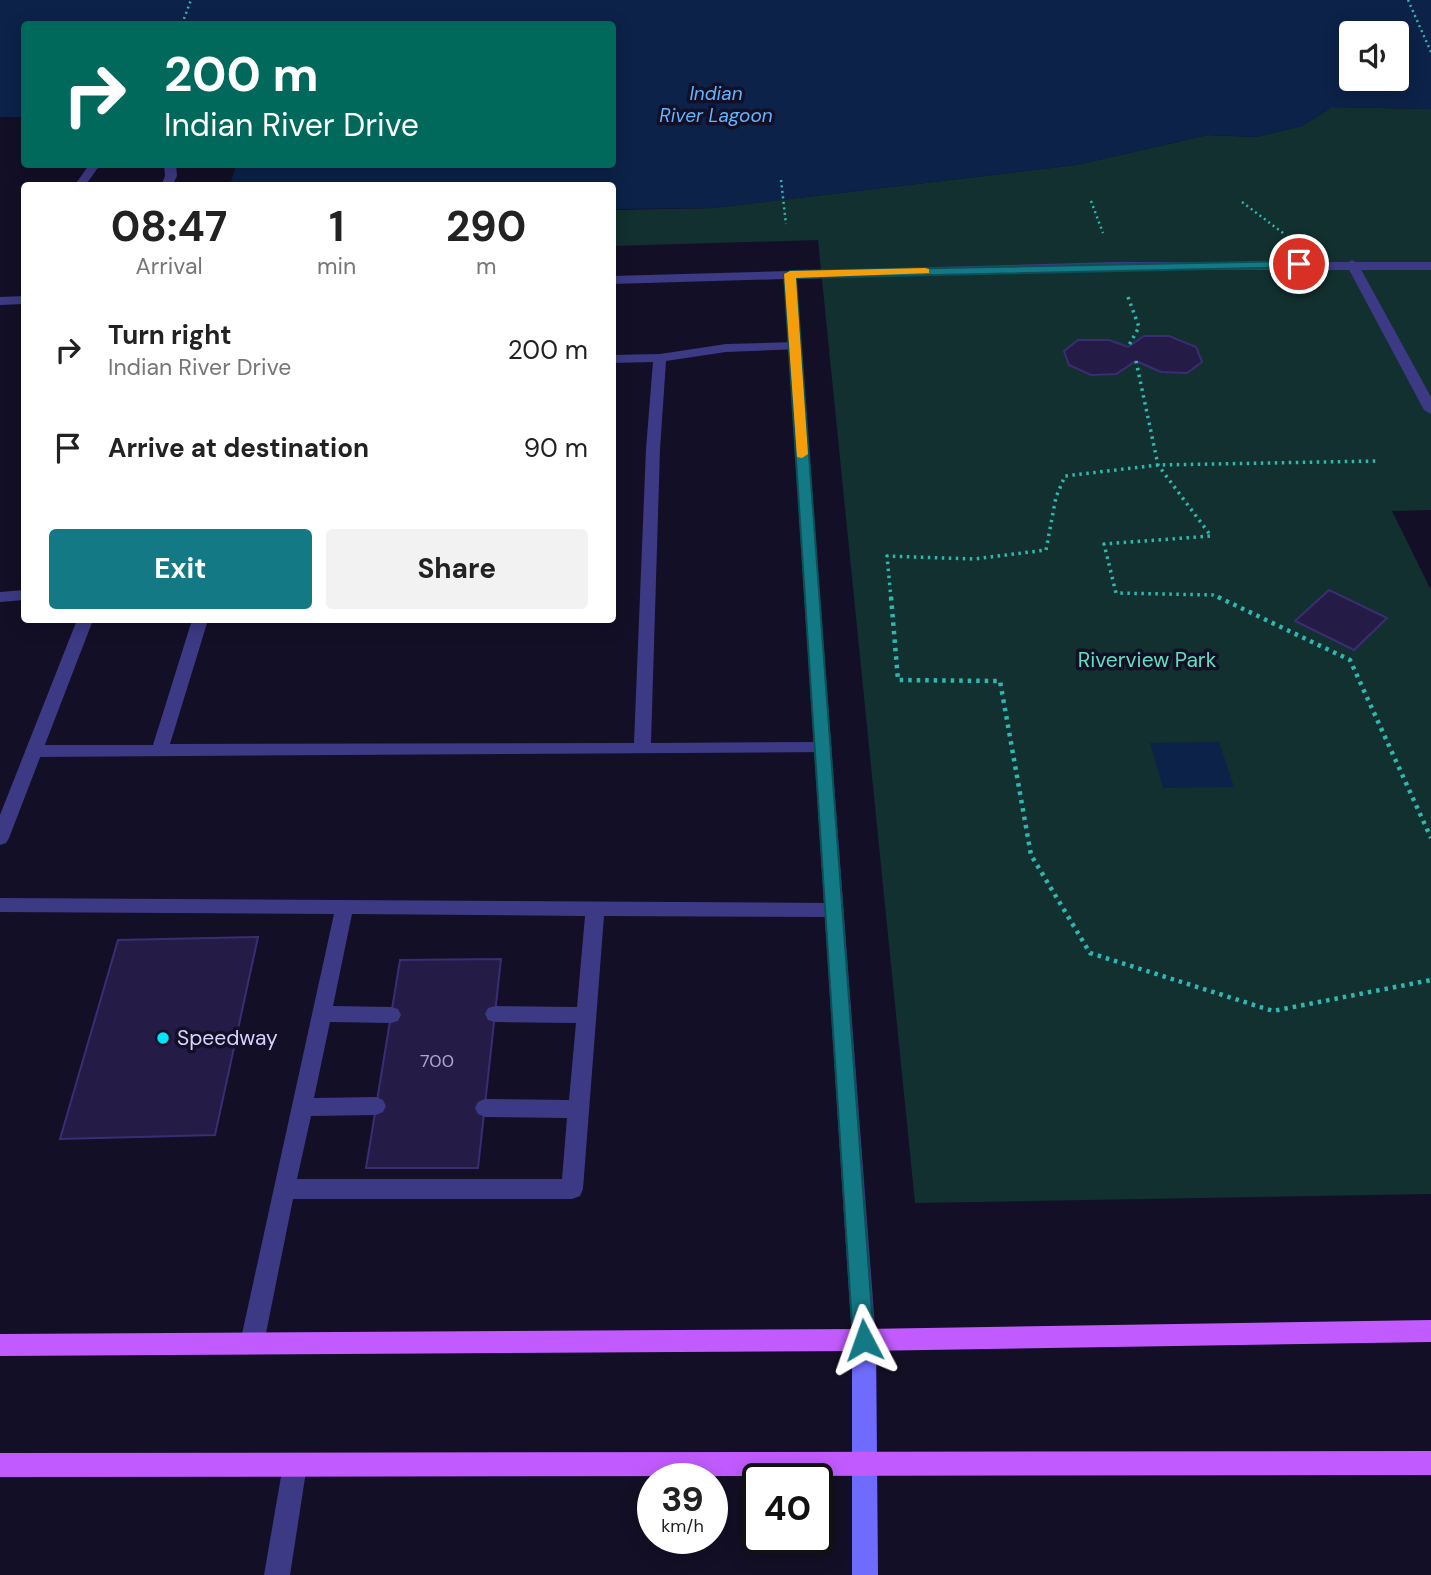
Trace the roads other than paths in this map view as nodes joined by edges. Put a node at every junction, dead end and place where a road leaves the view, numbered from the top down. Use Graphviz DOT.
graph roads {
  1 [pos="1352,264"];
  2 [pos="1431,266"];
  3 [pos="790,274"];
  4 [pos="616,280"];
  5 [pos="21,300"];
  6 [pos="0,301"];
  7 [pos="794,346"];
  8 [pos="660,358"];
  9 [pos="616,359"];
  10 [pos="1431,410"];
  11 [pos="21,595"];
  12 [pos="0,597"];
  13 [pos="84,623"];
  14 [pos="199,623"];
  15 [pos="642,747"];
  16 [pos="822,748"];
  17 [pos="160,750"];
  18 [pos="34,751"];
  19 [pos="0,838"];
  20 [pos="0,905"];
  21 [pos="345,905"];
  22 [pos="595,907"];
  23 [pos="834,910"];
  24 [pos="321,1014"];
  25 [pos="495,1014"];
  26 [pos="391,1015"];
  27 [pos="586,1015"];
  28 [pos="376,1106"];
  29 [pos="302,1107"];
  30 [pos="485,1108"];
  31 [pos="579,1110"];
  32 [pos="285,1189"];
  33 [pos="1431,1331"];
  34 [pos="864,1340"];
  35 [pos="252,1343"];
  36 [pos="0,1345"];
  37 [pos="866,1463"];
  38 [pos="1431,1463"];
  39 [pos="0,1465"];
  40 [pos="295,1465"];
  41 [pos="277,1575"];
  42 [pos="865,1575"];
  1 -- 2 [label="street"];
  1 -- 3 [label="street"];
  1 -- 10 [label="street"];
  3 -- 4 [label="street"];
  3 -- 7 [label="street"];
  5 -- 6 [label="street"];
  7 -- 8 [label="street"];
  7 -- 16 [label="street"];
  8 -- 9 [label="street"];
  8 -- 15 [label="street"];
  11 -- 12 [label="street"];
  13 -- 18 [label="street"];
  14 -- 17 [label="street"];
  15 -- 16 [label="street"];
  15 -- 17 [label="street"];
  16 -- 23 [label="street"];
  17 -- 18 [label="street"];
  18 -- 19 [label="street"];
  20 -- 21 [label="street"];
  21 -- 22 [label="street"];
  21 -- 24 [label="street"];
  22 -- 23 [label="street"];
  22 -- 27 [label="street"];
  23 -- 34 [label="street"];
  24 -- 26 [label="street"];
  24 -- 29 [label="street"];
  25 -- 27 [label="street"];
  27 -- 31 [label="street"];
  28 -- 29 [label="street"];
  29 -- 32 [label="street"];
  30 -- 31 [label="street"];
  31 -- 32 [label="street"];
  32 -- 35 [label="street"];
  33 -- 34 [label="main road"];
  34 -- 35 [label="main road"];
  34 -- 37 [label="main road"];
  35 -- 36 [label="main road"];
  37 -- 38 [label="main road"];
  37 -- 40 [label="main road"];
  37 -- 42 [label="main road"];
  39 -- 40 [label="main road"];
  40 -- 41 [label="street"];
}
